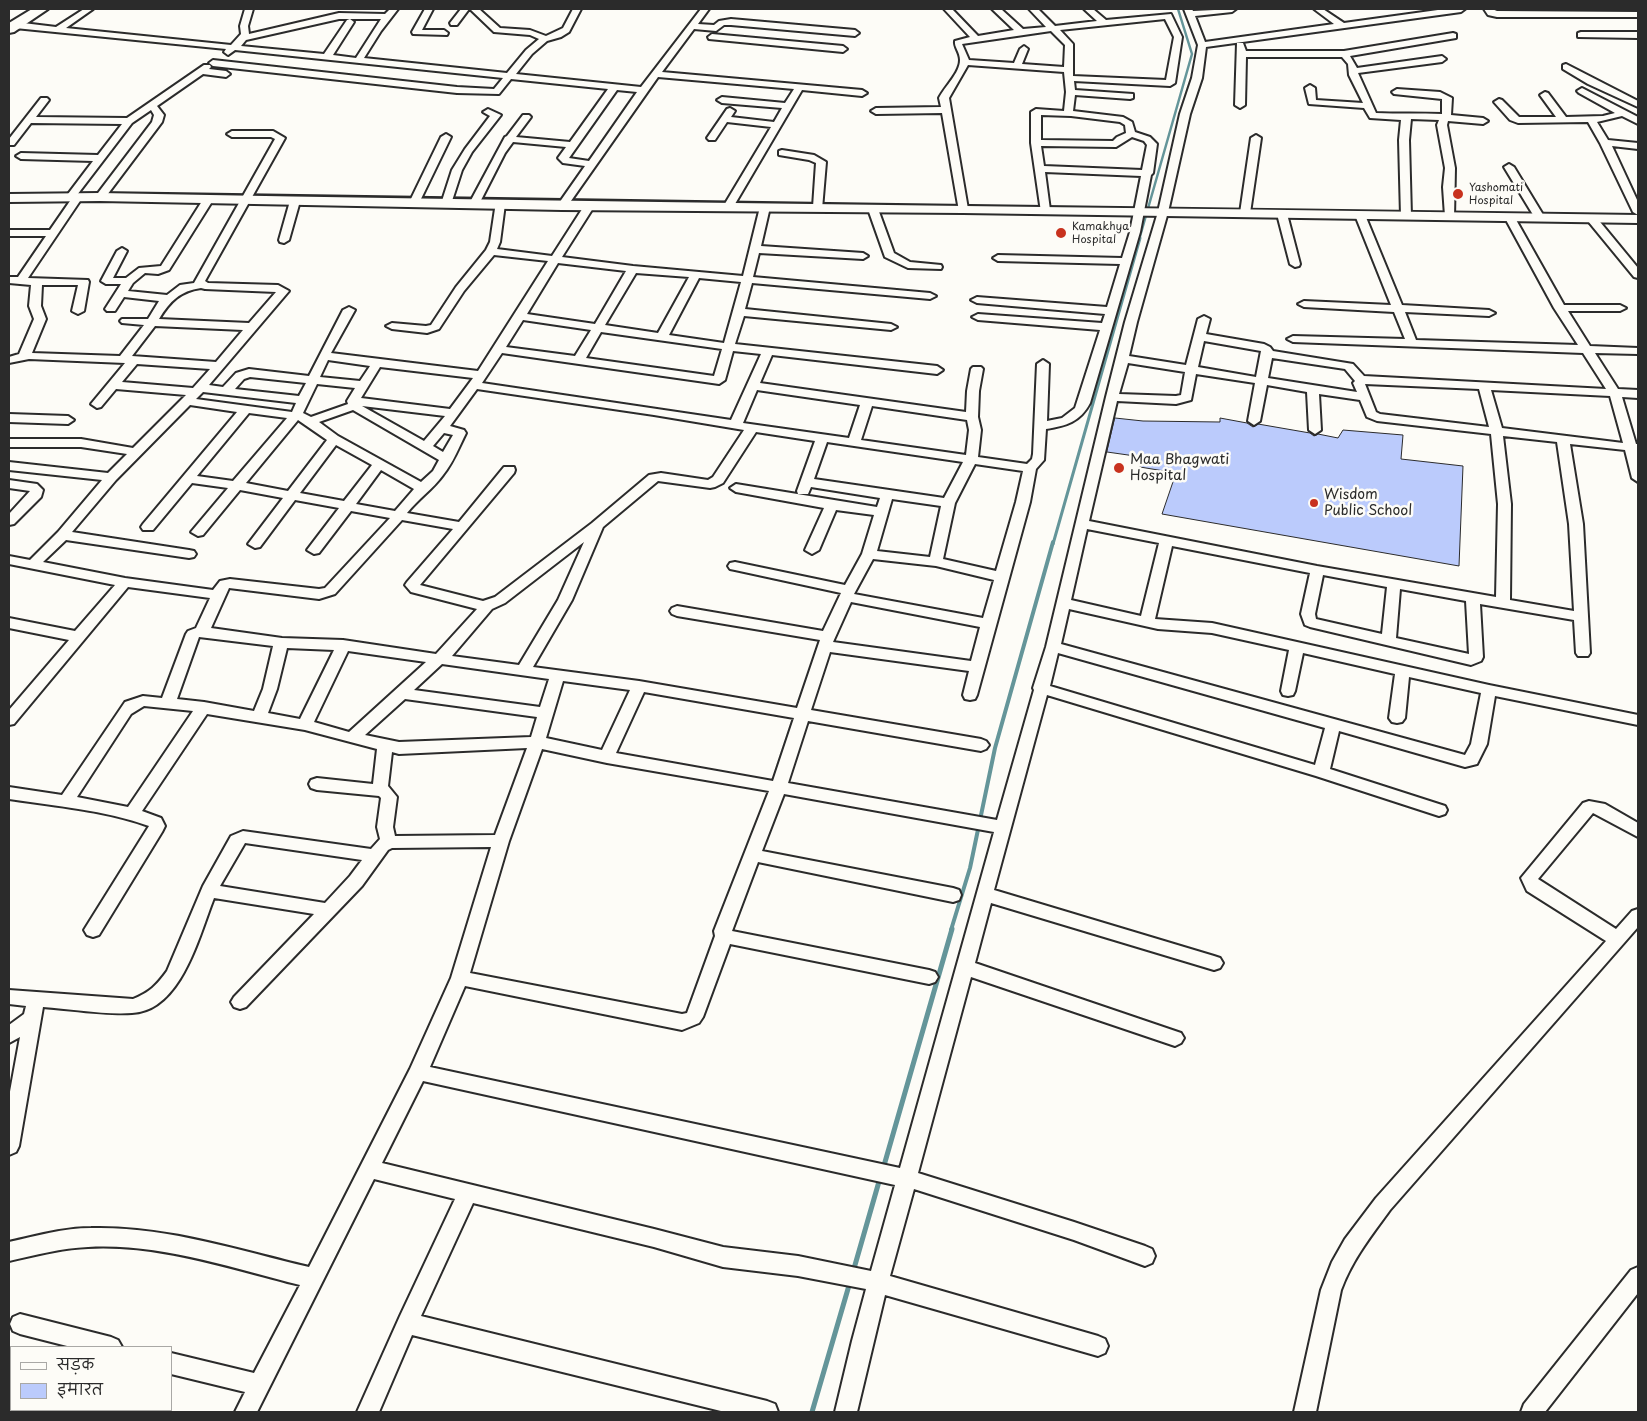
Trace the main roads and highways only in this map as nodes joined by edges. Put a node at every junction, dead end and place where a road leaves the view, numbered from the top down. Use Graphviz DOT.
graph roads {
  1 [pos="41,9"];
  2 [pos="12,27"];
  3 [pos="9,198"];
  4 [pos="1638,219"];
  1 -- 2 [label="highway"];
  3 -- 4 [label="main road"];
}
